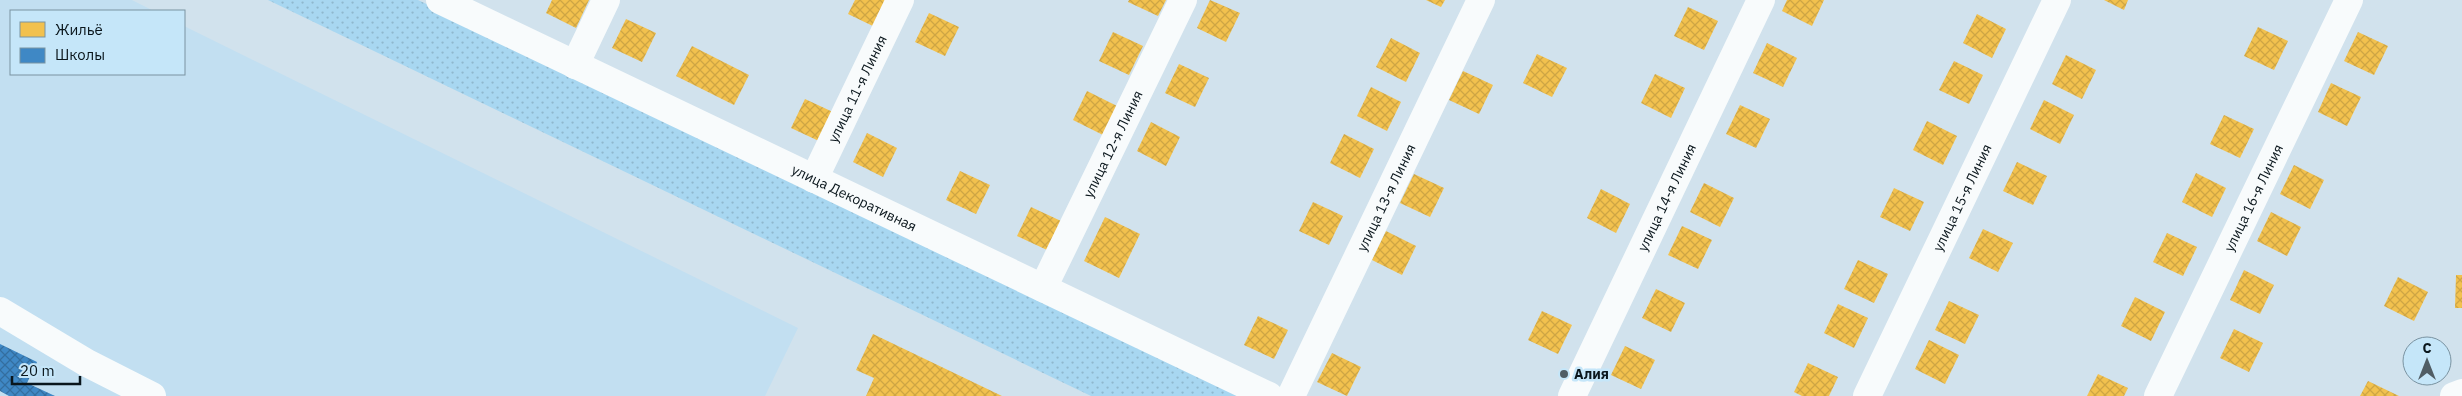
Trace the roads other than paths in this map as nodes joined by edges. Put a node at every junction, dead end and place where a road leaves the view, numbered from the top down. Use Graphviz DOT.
graph roads {
  1 [pos="440,0"];
  2 [pos="606,0"];
  3 [pos="900,0"];
  4 [pos="1183,0"];
  5 [pos="1481,0"];
  6 [pos="1761,0"];
  7 [pos="2057,0"];
  8 [pos="2348,0"];
  9 [pos="575,65"];
  10 [pos="814,179"];
  11 [pos="1042,288"];
  12 [pos="0,311"];
  13 [pos="2462,393"];
  14 [pos="152,396"];
  15 [pos="1269,396"];
  16 [pos="1291,396"];
  17 [pos="1572,396"];
  18 [pos="1867,396"];
  19 [pos="2158,396"];
  20 [pos="2454,396"];
  1 -- 9 [label="street, улица Декоративная"];
  2 -- 9 [label="street"];
  3 -- 10 [label="street, улица 11-я Линия"];
  4 -- 11 [label="street, улица 12-я Линия"];
  5 -- 16 [label="street, улица 13-я Линия"];
  6 -- 17 [label="street, улица 14-я Линия"];
  7 -- 18 [label="street, улица 15-я Линия"];
  8 -- 19 [label="street, улица 16-я Линия"];
  9 -- 10 [label="street, улица Декоративная"];
  10 -- 11 [label="street, улица Декоративная"];
  11 -- 15 [label="street, улица Декоративная"];
  12 -- 14 [label="street"];
  13 -- 20 [label="street"];
}
